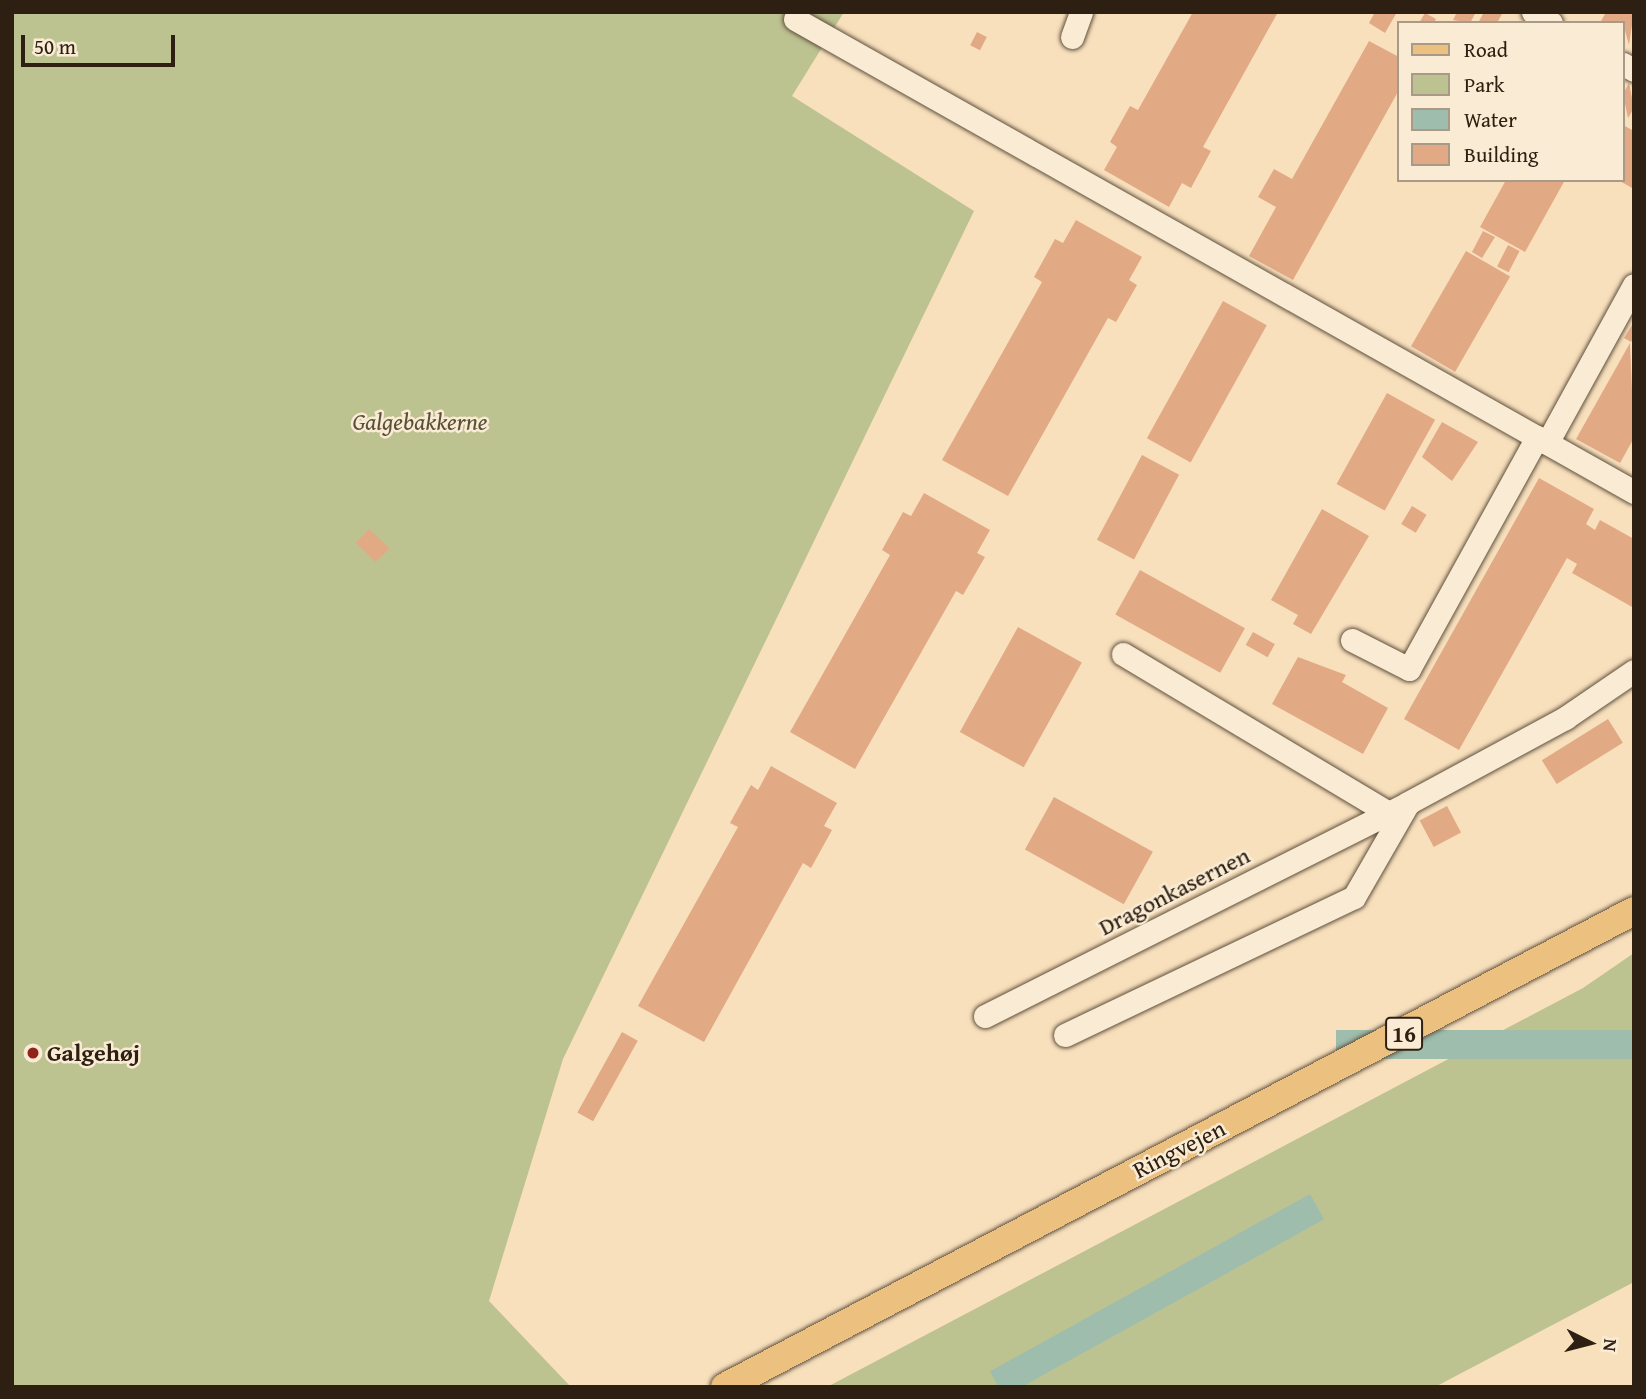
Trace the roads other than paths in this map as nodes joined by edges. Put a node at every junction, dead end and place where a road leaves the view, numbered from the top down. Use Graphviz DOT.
graph roads {
  1 [pos="1081,12"];
  2 [pos="795,19"];
  3 [pos="1072,37"];
  4 [pos="1634,285"];
  5 [pos="1542,440"];
  6 [pos="1634,492"];
  7 [pos="1352,640"];
  8 [pos="1123,653"];
  9 [pos="1634,671"];
  10 [pos="1398,808"];
  11 [pos="1634,911"];
  12 [pos="985,1016"];
  13 [pos="1065,1035"];
  14 [pos="724,1387"];
  1 -- 3 [label="lane"];
  2 -- 5 [label="lane"];
  4 -- 5 [label="lane"];
  5 -- 6 [label="lane"];
  5 -- 7 [label="lane"];
  8 -- 10 [label="lane"];
  9 -- 10 [label="lane, Dragonkasernen"];
  10 -- 12 [label="lane, Dragonkasernen"];
  10 -- 13 [label="lane"];
  11 -- 14 [label="main road, Ringvejen / 16"];
}
